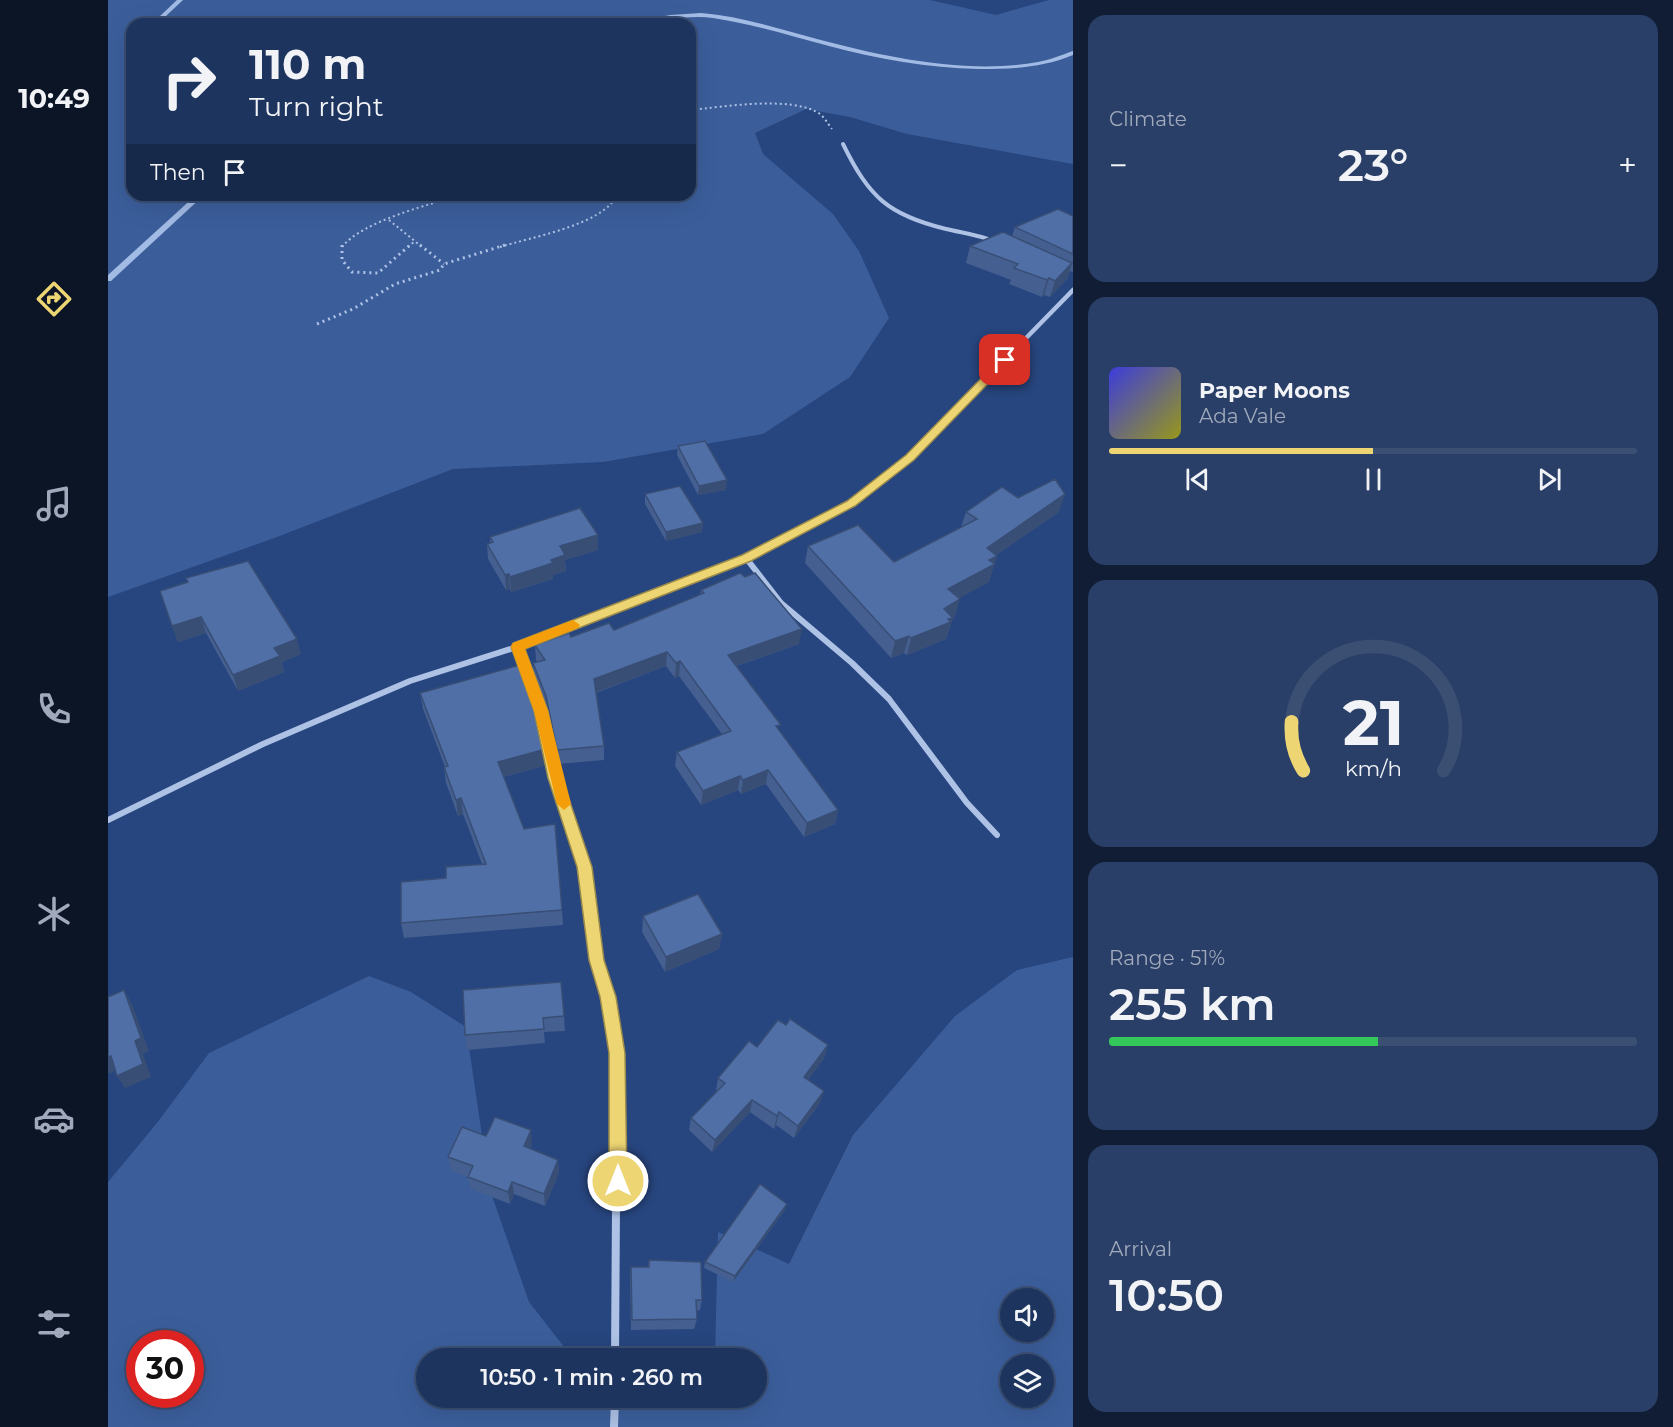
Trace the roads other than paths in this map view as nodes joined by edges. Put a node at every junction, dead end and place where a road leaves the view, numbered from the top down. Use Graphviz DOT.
graph roads {
  1 [pos="843,144"];
  2 [pos="998,243"];
  3 [pos="1073,290"];
  4 [pos="746,558"];
  5 [pos="517,647"];
  6 [pos="108,820"];
  7 [pos="997,835"];
  8 [pos="615,1348"];
  9 [pos="615,1408"];
  10 [pos="614,1427"];
  1 -- 2 [label="street"];
  3 -- 4 [label="street"];
  4 -- 5 [label="street"];
  4 -- 7 [label="street"];
  5 -- 6 [label="street"];
  5 -- 8 [label="street"];
  9 -- 10 [label="street"];
}
